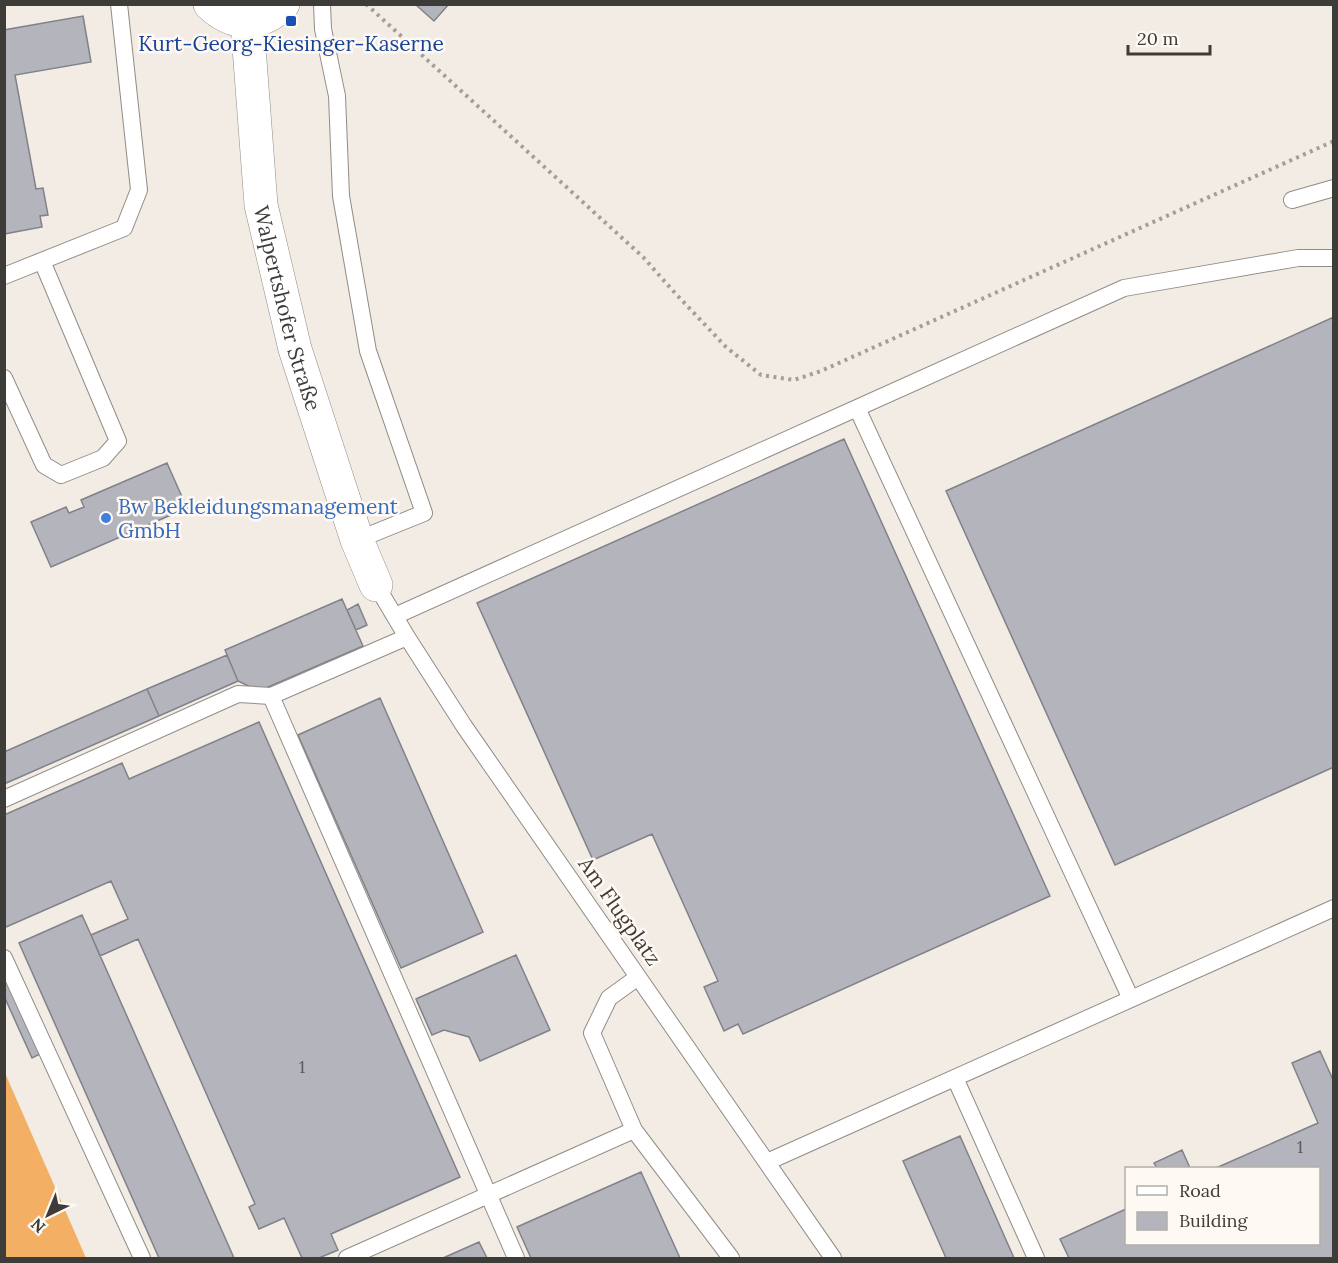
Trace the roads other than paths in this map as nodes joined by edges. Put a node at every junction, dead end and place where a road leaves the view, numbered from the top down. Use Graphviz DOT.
graph roads {
  1 [pos="119,4"];
  2 [pos="210,4"];
  3 [pos="283,4"];
  4 [pos="322,4"];
  5 [pos="247,21"];
  6 [pos="1334,188"];
  7 [pos="1292,200"];
  8 [pos="1334,258"];
  9 [pos="42,261"];
  10 [pos="4,276"];
  11 [pos="4,378"];
  12 [pos="857,408"];
  13 [pos="357,540"];
  14 [pos="376,585"];
  15 [pos="395,616"];
  16 [pos="407,637"];
  17 [pos="271,696"];
  18 [pos="4,799"];
  19 [pos="1334,908"];
  20 [pos="4,958"];
  21 [pos="638,977"];
  22 [pos="1131,999"];
  23 [pos="955,1078"];
  24 [pos="634,1130"];
  25 [pos="766,1162"];
  26 [pos="488,1195"];
  27 [pos="142,1258"];
  28 [pos="347,1258"];
  29 [pos="516,1258"];
  30 [pos="731,1258"];
  31 [pos="833,1258"];
  32 [pos="1036,1258"];
  1 -- 9 [label="lane"];
  2 -- 5 [label="street"];
  3 -- 5 [label="street"];
  4 -- 13 [label="lane"];
  5 -- 13 [label="street, Walpertshofer Straße"];
  6 -- 7 [label="lane"];
  8 -- 12 [label="lane"];
  9 -- 10 [label="lane"];
  9 -- 11 [label="lane"];
  12 -- 15 [label="lane"];
  12 -- 22 [label="lane"];
  13 -- 14 [label="street, Walpertshofer Straße"];
  14 -- 15 [label="lane, Am Flugplatz"];
  15 -- 16 [label="lane, Am Flugplatz"];
  16 -- 17 [label="lane"];
  16 -- 21 [label="lane, Am Flugplatz"];
  17 -- 18 [label="lane"];
  17 -- 26 [label="lane"];
  19 -- 22 [label="lane"];
  20 -- 27 [label="lane"];
  21 -- 24 [label="lane"];
  21 -- 25 [label="lane, Am Flugplatz"];
  22 -- 23 [label="lane"];
  23 -- 25 [label="lane"];
  23 -- 32 [label="lane"];
  24 -- 26 [label="lane"];
  24 -- 30 [label="lane"];
  25 -- 31 [label="lane, Am Flugplatz"];
  26 -- 28 [label="lane"];
  26 -- 29 [label="lane"];
}
